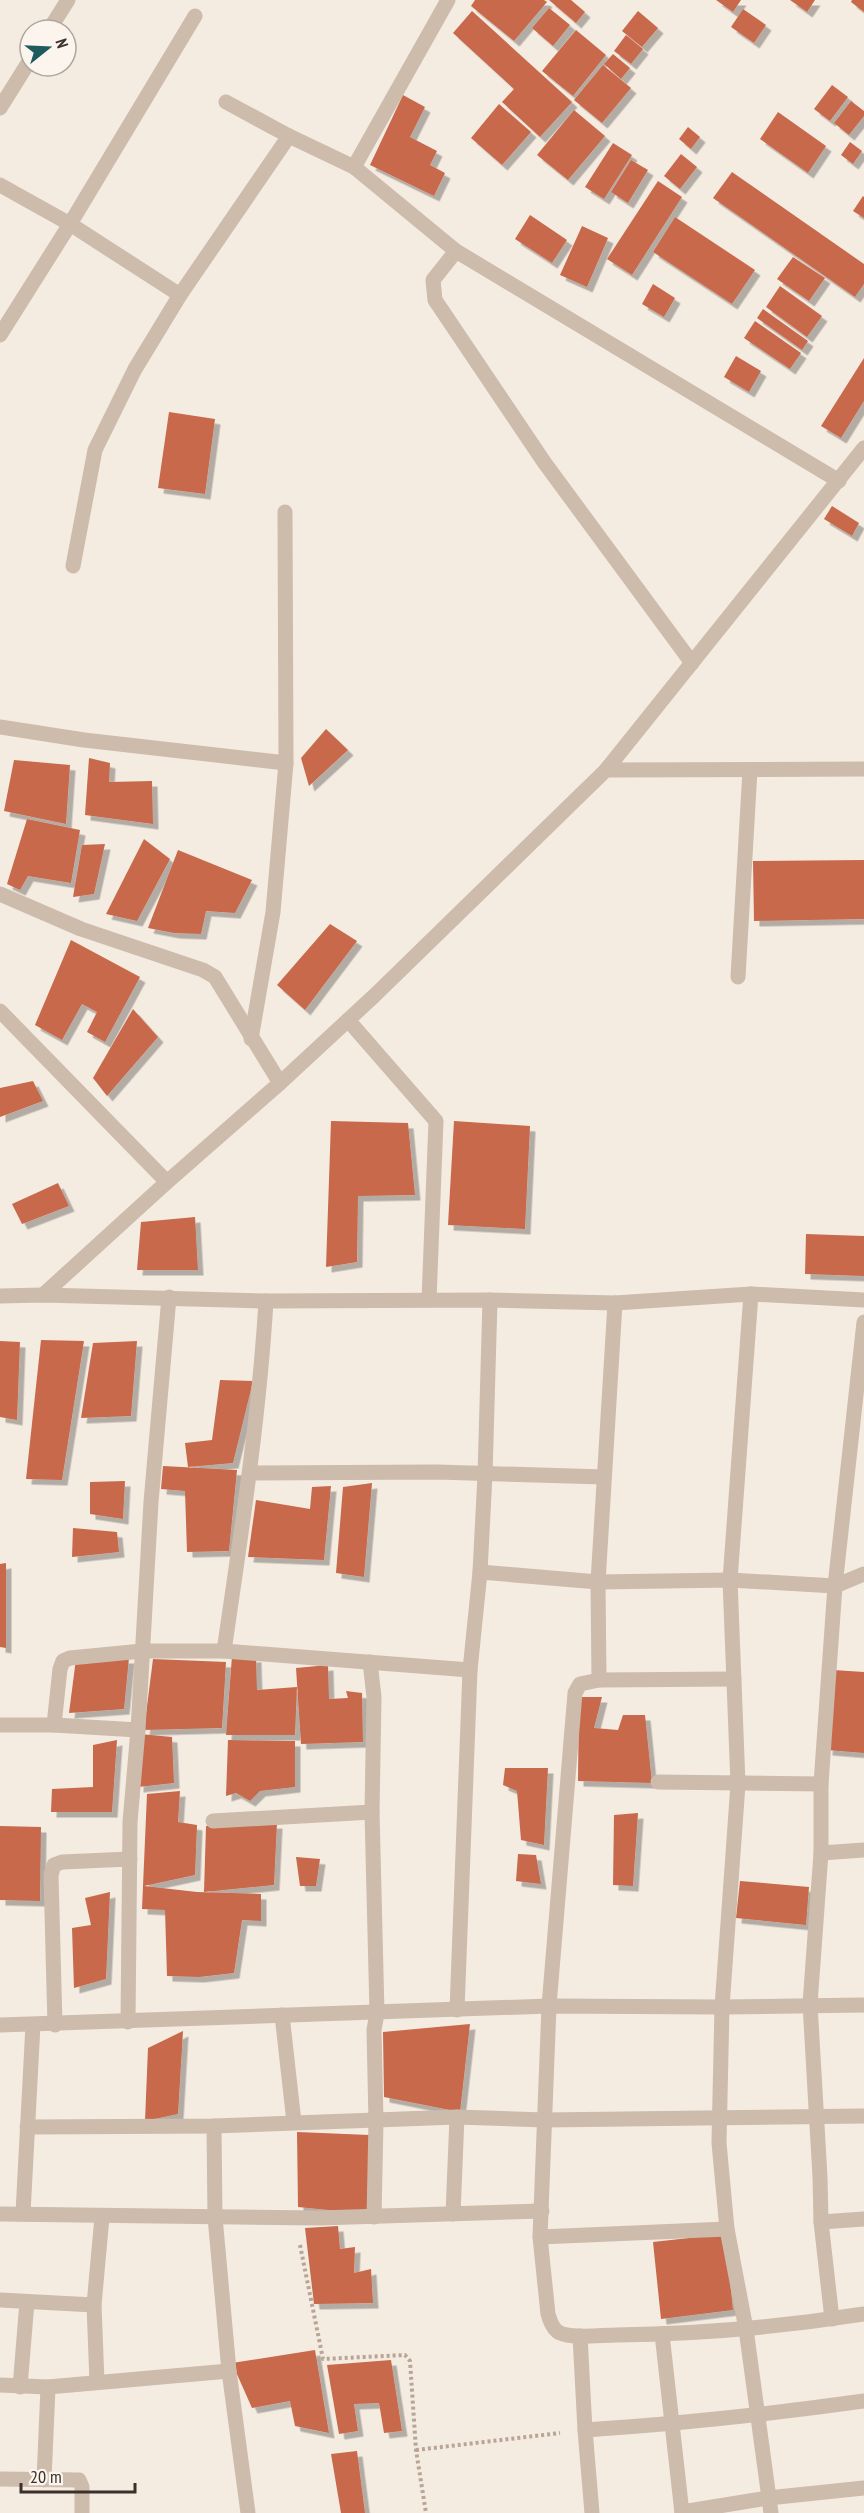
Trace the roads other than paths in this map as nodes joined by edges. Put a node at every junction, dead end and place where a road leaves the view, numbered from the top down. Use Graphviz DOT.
graph roads {
  1 [pos="68,0"];
  2 [pos="448,0"];
  3 [pos="195,16"];
  4 [pos="57,18"];
  5 [pos="19,78"];
  6 [pos="226,102"];
  7 [pos="0,108"];
  8 [pos="289,136"];
  9 [pos="354,167"];
  10 [pos="0,185"];
  11 [pos="70,224"];
  12 [pos="456,251"];
  13 [pos="180,295"];
  14 [pos="0,335"];
  15 [pos="864,448"];
  16 [pos="839,481"];
  17 [pos="285,512"];
  18 [pos="73,566"];
  19 [pos="692,663"];
  20 [pos="0,727"];
  21 [pos="286,763"];
  22 [pos="864,769"];
  23 [pos="606,770"];
  24 [pos="750,770"];
  25 [pos="0,894"];
  26 [pos="738,977"];
  27 [pos="0,1011"];
  28 [pos="348,1020"];
  29 [pos="251,1039"];
  30 [pos="280,1083"];
  31 [pos="167,1182"];
  32 [pos="43,1294"];
  33 [pos="751,1294"];
  34 [pos="0,1296"];
  35 [pos="169,1297"];
  36 [pos="429,1300"];
  37 [pos="490,1300"];
  38 [pos="864,1300"];
  39 [pos="266,1301"];
  40 [pos="615,1303"];
  41 [pos="864,1322"];
  42 [pos="250,1473"];
  43 [pos="485,1475"];
  44 [pos="604,1477"];
  45 [pos="480,1572"];
  46 [pos="864,1574"];
  47 [pos="730,1580"];
  48 [pos="598,1582"];
  49 [pos="835,1586"];
  50 [pos="142,1651"];
  51 [pos="224,1651"];
  52 [pos="370,1662"];
  53 [pos="470,1670"];
  54 [pos="734,1679"];
  55 [pos="599,1680"];
  56 [pos="0,1725"];
  57 [pos="54,1725"];
  58 [pos="138,1730"];
  59 [pos="658,1782"];
  60 [pos="738,1784"];
  61 [pos="821,1784"];
  62 [pos="372,1812"];
  63 [pos="213,1821"];
  64 [pos="864,1850"];
  65 [pos="821,1853"];
  66 [pos="130,1859"];
  67 [pos="810,2004"];
  68 [pos="864,2005"];
  69 [pos="549,2006"];
  70 [pos="722,2007"];
  71 [pos="457,2010"];
  72 [pos="377,2013"];
  73 [pos="282,2015"];
  74 [pos="128,2022"];
  75 [pos="0,2025"];
  76 [pos="33,2025"];
  77 [pos="55,2025"];
  78 [pos="864,2116"];
  79 [pos="457,2117"];
  80 [pos="719,2117"];
  81 [pos="815,2117"];
  82 [pos="545,2120"];
  83 [pos="375,2121"];
  84 [pos="294,2122"];
  85 [pos="214,2126"];
  86 [pos="27,2127"];
  87 [pos="542,2211"];
  88 [pos="23,2213"];
  89 [pos="0,2214"];
  90 [pos="453,2214"];
  91 [pos="102,2217"];
  92 [pos="215,2217"];
  93 [pos="374,2217"];
  94 [pos="864,2219"];
  95 [pos="820,2222"];
  96 [pos="727,2229"];
  97 [pos="540,2237"];
  98 [pos="0,2300"];
  99 [pos="27,2302"];
  100 [pos="94,2305"];
  101 [pos="864,2314"];
  102 [pos="831,2319"];
  103 [pos="746,2329"];
  104 [pos="662,2334"];
  105 [pos="580,2336"];
  106 [pos="229,2371"];
  107 [pos="97,2382"];
  108 [pos="0,2385"];
  109 [pos="20,2387"];
  110 [pos="48,2387"];
  111 [pos="864,2400"];
  112 [pos="756,2416"];
  113 [pos="673,2424"];
  114 [pos="585,2430"];
  115 [pos="0,2479"];
  116 [pos="44,2480"];
  117 [pos="864,2488"];
  118 [pos="770,2506"];
  119 [pos="82,2513"];
  120 [pos="248,2513"];
  121 [pos="592,2513"];
  122 [pos="682,2513"];
  1 -- 4 [label="street"];
  2 -- 9 [label="street"];
  3 -- 11 [label="street"];
  5 -- 7 [label="street"];
  6 -- 8 [label="street"];
  8 -- 9 [label="street"];
  8 -- 13 [label="street"];
  9 -- 12 [label="street"];
  10 -- 11 [label="street"];
  11 -- 13 [label="street"];
  11 -- 14 [label="street"];
  12 -- 16 [label="street"];
  12 -- 19 [label="street"];
  13 -- 18 [label="street"];
  15 -- 16 [label="street"];
  16 -- 19 [label="street"];
  17 -- 21 [label="street"];
  19 -- 23 [label="street"];
  20 -- 21 [label="street"];
  21 -- 29 [label="street"];
  22 -- 24 [label="street"];
  23 -- 24 [label="street"];
  23 -- 28 [label="street"];
  24 -- 26 [label="street"];
  25 -- 29 [label="street"];
  27 -- 31 [label="street"];
  28 -- 30 [label="street"];
  28 -- 36 [label="street"];
  29 -- 30 [label="street"];
  30 -- 31 [label="street"];
  31 -- 32 [label="street"];
  32 -- 34 [label="street"];
  32 -- 35 [label="street"];
  33 -- 38 [label="street"];
  33 -- 40 [label="street"];
  33 -- 47 [label="street"];
  35 -- 39 [label="street"];
  35 -- 50 [label="street"];
  36 -- 37 [label="street"];
  36 -- 39 [label="street"];
  37 -- 40 [label="street"];
  37 -- 43 [label="street"];
  39 -- 42 [label="street"];
  40 -- 44 [label="street"];
  41 -- 49 [label="street"];
  42 -- 43 [label="street"];
  42 -- 51 [label="street"];
  43 -- 44 [label="street"];
  43 -- 45 [label="street"];
  44 -- 48 [label="street"];
  45 -- 48 [label="street"];
  45 -- 53 [label="street"];
  46 -- 49 [label="street"];
  47 -- 48 [label="street"];
  47 -- 49 [label="street"];
  47 -- 54 [label="street"];
  48 -- 55 [label="street"];
  49 -- 61 [label="street"];
  50 -- 51 [label="street"];
  50 -- 57 [label="street"];
  50 -- 58 [label="street"];
  51 -- 52 [label="street"];
  52 -- 53 [label="street"];
  52 -- 62 [label="street"];
  53 -- 71 [label="street"];
  54 -- 55 [label="street"];
  54 -- 60 [label="street"];
  55 -- 69 [label="street"];
  56 -- 57 [label="street"];
  57 -- 58 [label="street"];
  58 -- 66 [label="street"];
  59 -- 60 [label="street"];
  60 -- 61 [label="street"];
  60 -- 70 [label="street"];
  61 -- 65 [label="street"];
  62 -- 63 [label="street"];
  62 -- 72 [label="street"];
  64 -- 65 [label="street"];
  65 -- 67 [label="street"];
  66 -- 74 [label="street"];
  66 -- 77 [label="street"];
  67 -- 68 [label="street"];
  67 -- 70 [label="street"];
  67 -- 81 [label="street"];
  69 -- 70 [label="street"];
  69 -- 71 [label="street"];
  69 -- 82 [label="street"];
  70 -- 80 [label="street"];
  71 -- 72 [label="street"];
  72 -- 73 [label="street"];
  72 -- 83 [label="street"];
  73 -- 74 [label="street"];
  73 -- 84 [label="street"];
  74 -- 77 [label="street"];
  75 -- 76 [label="street"];
  76 -- 77 [label="street"];
  76 -- 86 [label="street"];
  78 -- 81 [label="street"];
  79 -- 82 [label="street"];
  79 -- 83 [label="street"];
  79 -- 90 [label="street"];
  80 -- 81 [label="street"];
  80 -- 82 [label="street"];
  80 -- 96 [label="street"];
  81 -- 95 [label="street"];
  82 -- 87 [label="street"];
  83 -- 84 [label="street"];
  83 -- 93 [label="street"];
  84 -- 85 [label="street"];
  85 -- 86 [label="street"];
  85 -- 92 [label="street"];
  86 -- 88 [label="street"];
  87 -- 90 [label="street"];
  87 -- 97 [label="street"];
  88 -- 89 [label="street"];
  88 -- 91 [label="street"];
  90 -- 93 [label="street"];
  91 -- 92 [label="street"];
  91 -- 100 [label="street"];
  92 -- 93 [label="street"];
  92 -- 106 [label="street"];
  94 -- 95 [label="street"];
  95 -- 102 [label="street"];
  96 -- 97 [label="street"];
  96 -- 103 [label="street"];
  97 -- 105 [label="street"];
  98 -- 99 [label="street"];
  99 -- 100 [label="street"];
  99 -- 109 [label="street"];
  100 -- 107 [label="street"];
  101 -- 102 [label="street"];
  102 -- 103 [label="street"];
  103 -- 104 [label="street"];
  103 -- 112 [label="street"];
  104 -- 105 [label="street"];
  104 -- 113 [label="street"];
  105 -- 114 [label="street"];
  106 -- 107 [label="street"];
  106 -- 120 [label="street"];
  107 -- 110 [label="street"];
  108 -- 109 [label="street"];
  109 -- 110 [label="street"];
  110 -- 116 [label="street"];
  111 -- 112 [label="street"];
  112 -- 113 [label="street"];
  112 -- 118 [label="street"];
  113 -- 114 [label="street"];
  113 -- 122 [label="street"];
  114 -- 121 [label="street"];
  115 -- 116 [label="street"];
  116 -- 119 [label="street"];
  117 -- 118 [label="street"];
  118 -- 122 [label="street"];
}
